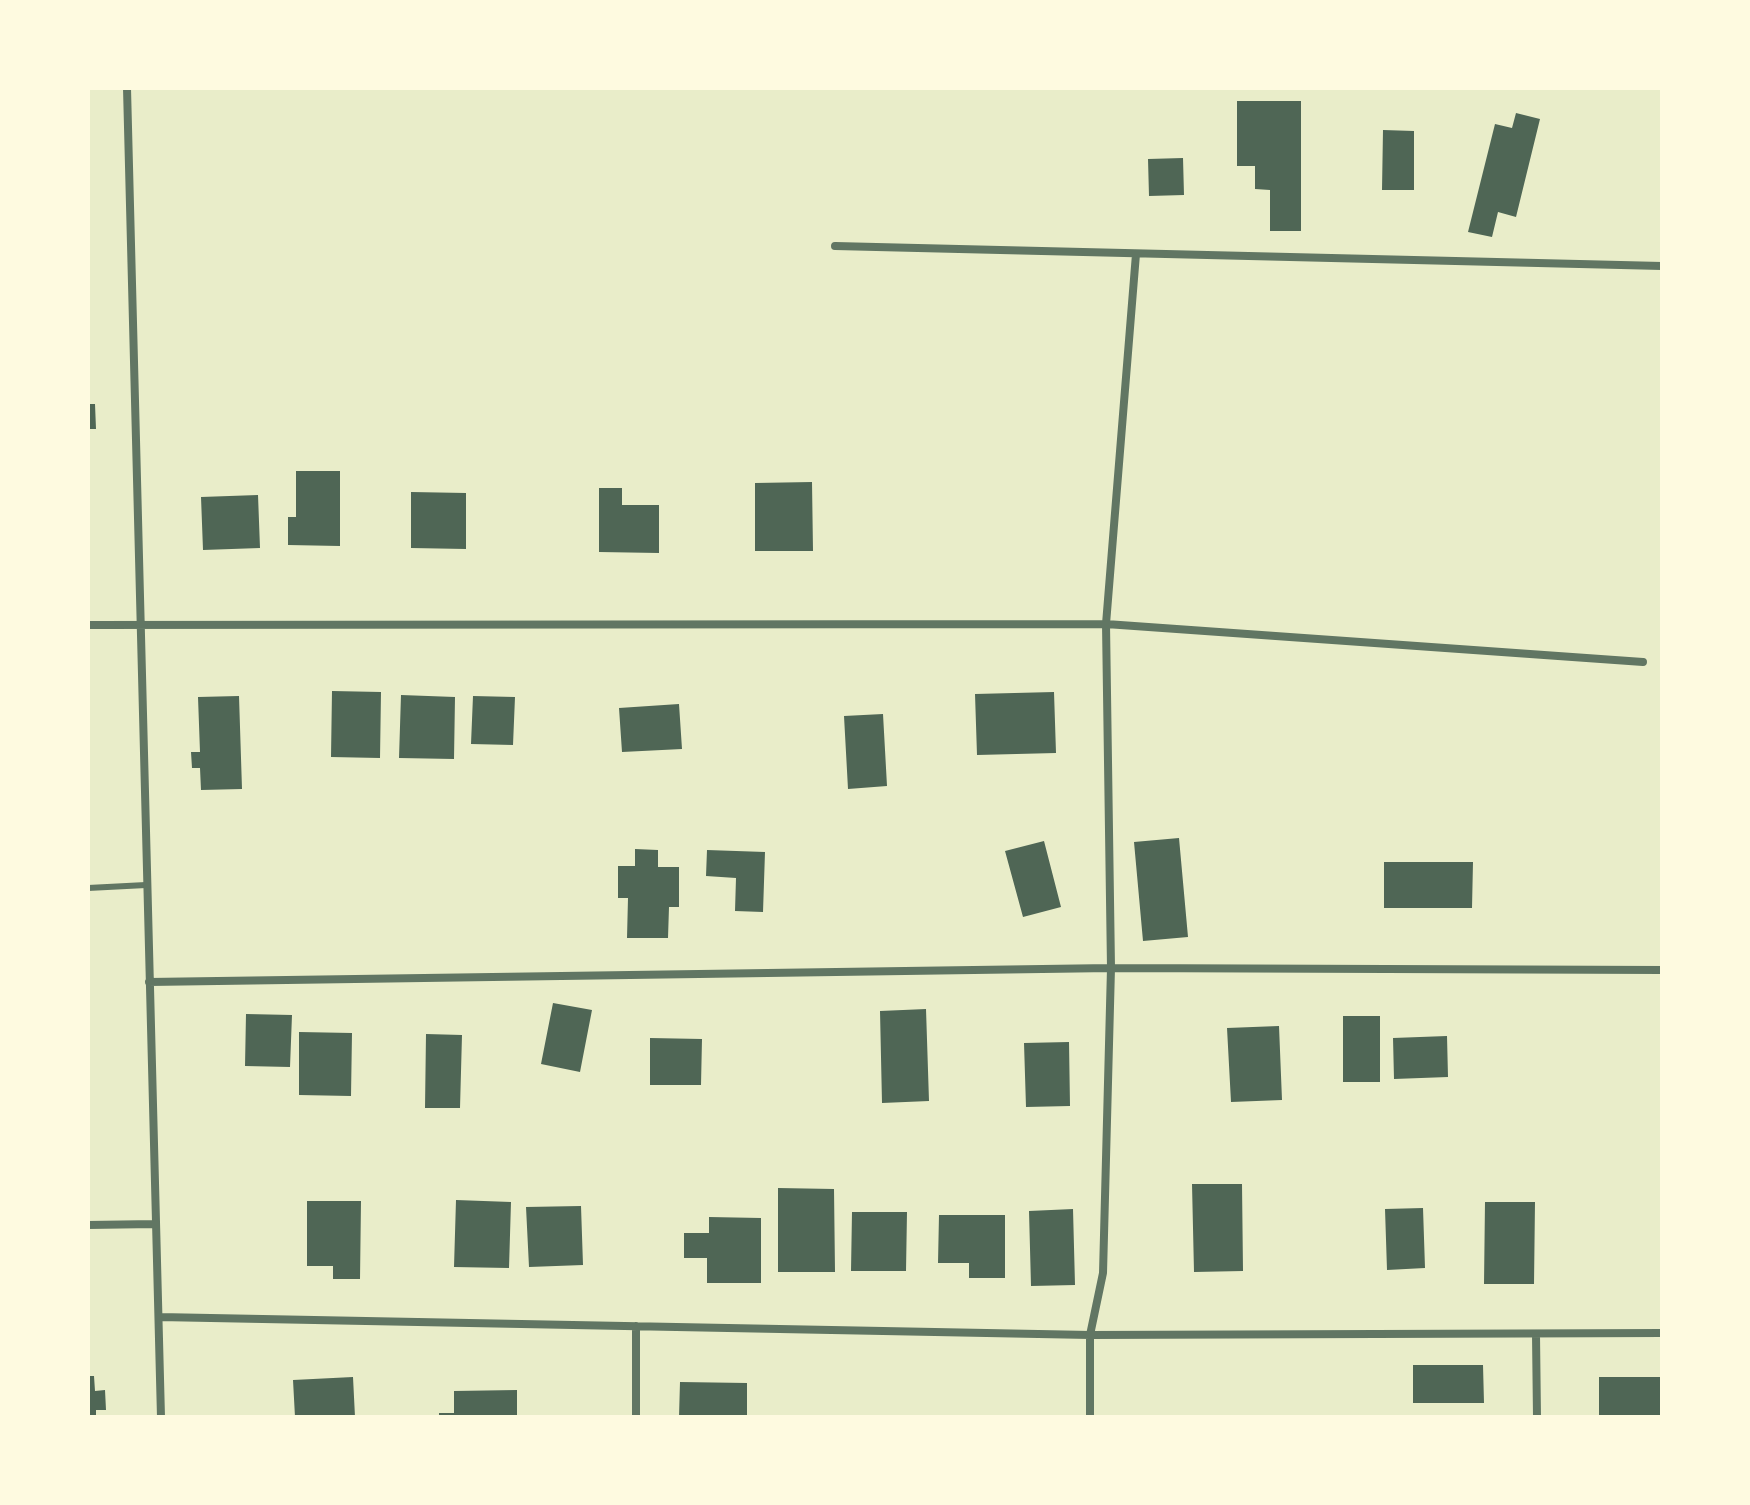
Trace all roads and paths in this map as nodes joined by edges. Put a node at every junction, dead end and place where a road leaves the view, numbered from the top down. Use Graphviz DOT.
graph roads {
  1 [pos="127,88"];
  2 [pos="835,246"];
  3 [pos="1136,254"];
  4 [pos="1662,266"];
  5 [pos="139,624"];
  6 [pos="1106,624"];
  7 [pos="88,625"];
  8 [pos="1643,662"];
  9 [pos="146,885"];
  10 [pos="88,888"];
  11 [pos="1111,968"];
  12 [pos="1662,970"];
  13 [pos="149,982"];
  14 [pos="155,1224"];
  15 [pos="88,1225"];
  16 [pos="159,1317"];
  17 [pos="636,1326"];
  18 [pos="1662,1333"];
  19 [pos="1090,1335"];
  20 [pos="1536,1335"];
  21 [pos="161,1417"];
  22 [pos="636,1417"];
  23 [pos="1090,1417"];
  24 [pos="1537,1417"];
  1 -- 5 [label="street"];
  2 -- 3 [label="street"];
  3 -- 4 [label="street"];
  3 -- 6 [label="street"];
  5 -- 6 [label="street"];
  5 -- 7 [label="street"];
  5 -- 9 [label="street"];
  6 -- 8 [label="street"];
  6 -- 11 [label="street"];
  9 -- 10 [label="lane"];
  9 -- 13 [label="street"];
  11 -- 12 [label="street"];
  11 -- 13 [label="street"];
  11 -- 19 [label="street"];
  13 -- 14 [label="street"];
  14 -- 15 [label="street"];
  14 -- 16 [label="street"];
  16 -- 17 [label="street"];
  16 -- 21 [label="street"];
  17 -- 19 [label="street"];
  17 -- 22 [label="street"];
  18 -- 20 [label="street"];
  19 -- 20 [label="street"];
  19 -- 23 [label="street"];
  20 -- 24 [label="street"];
}
